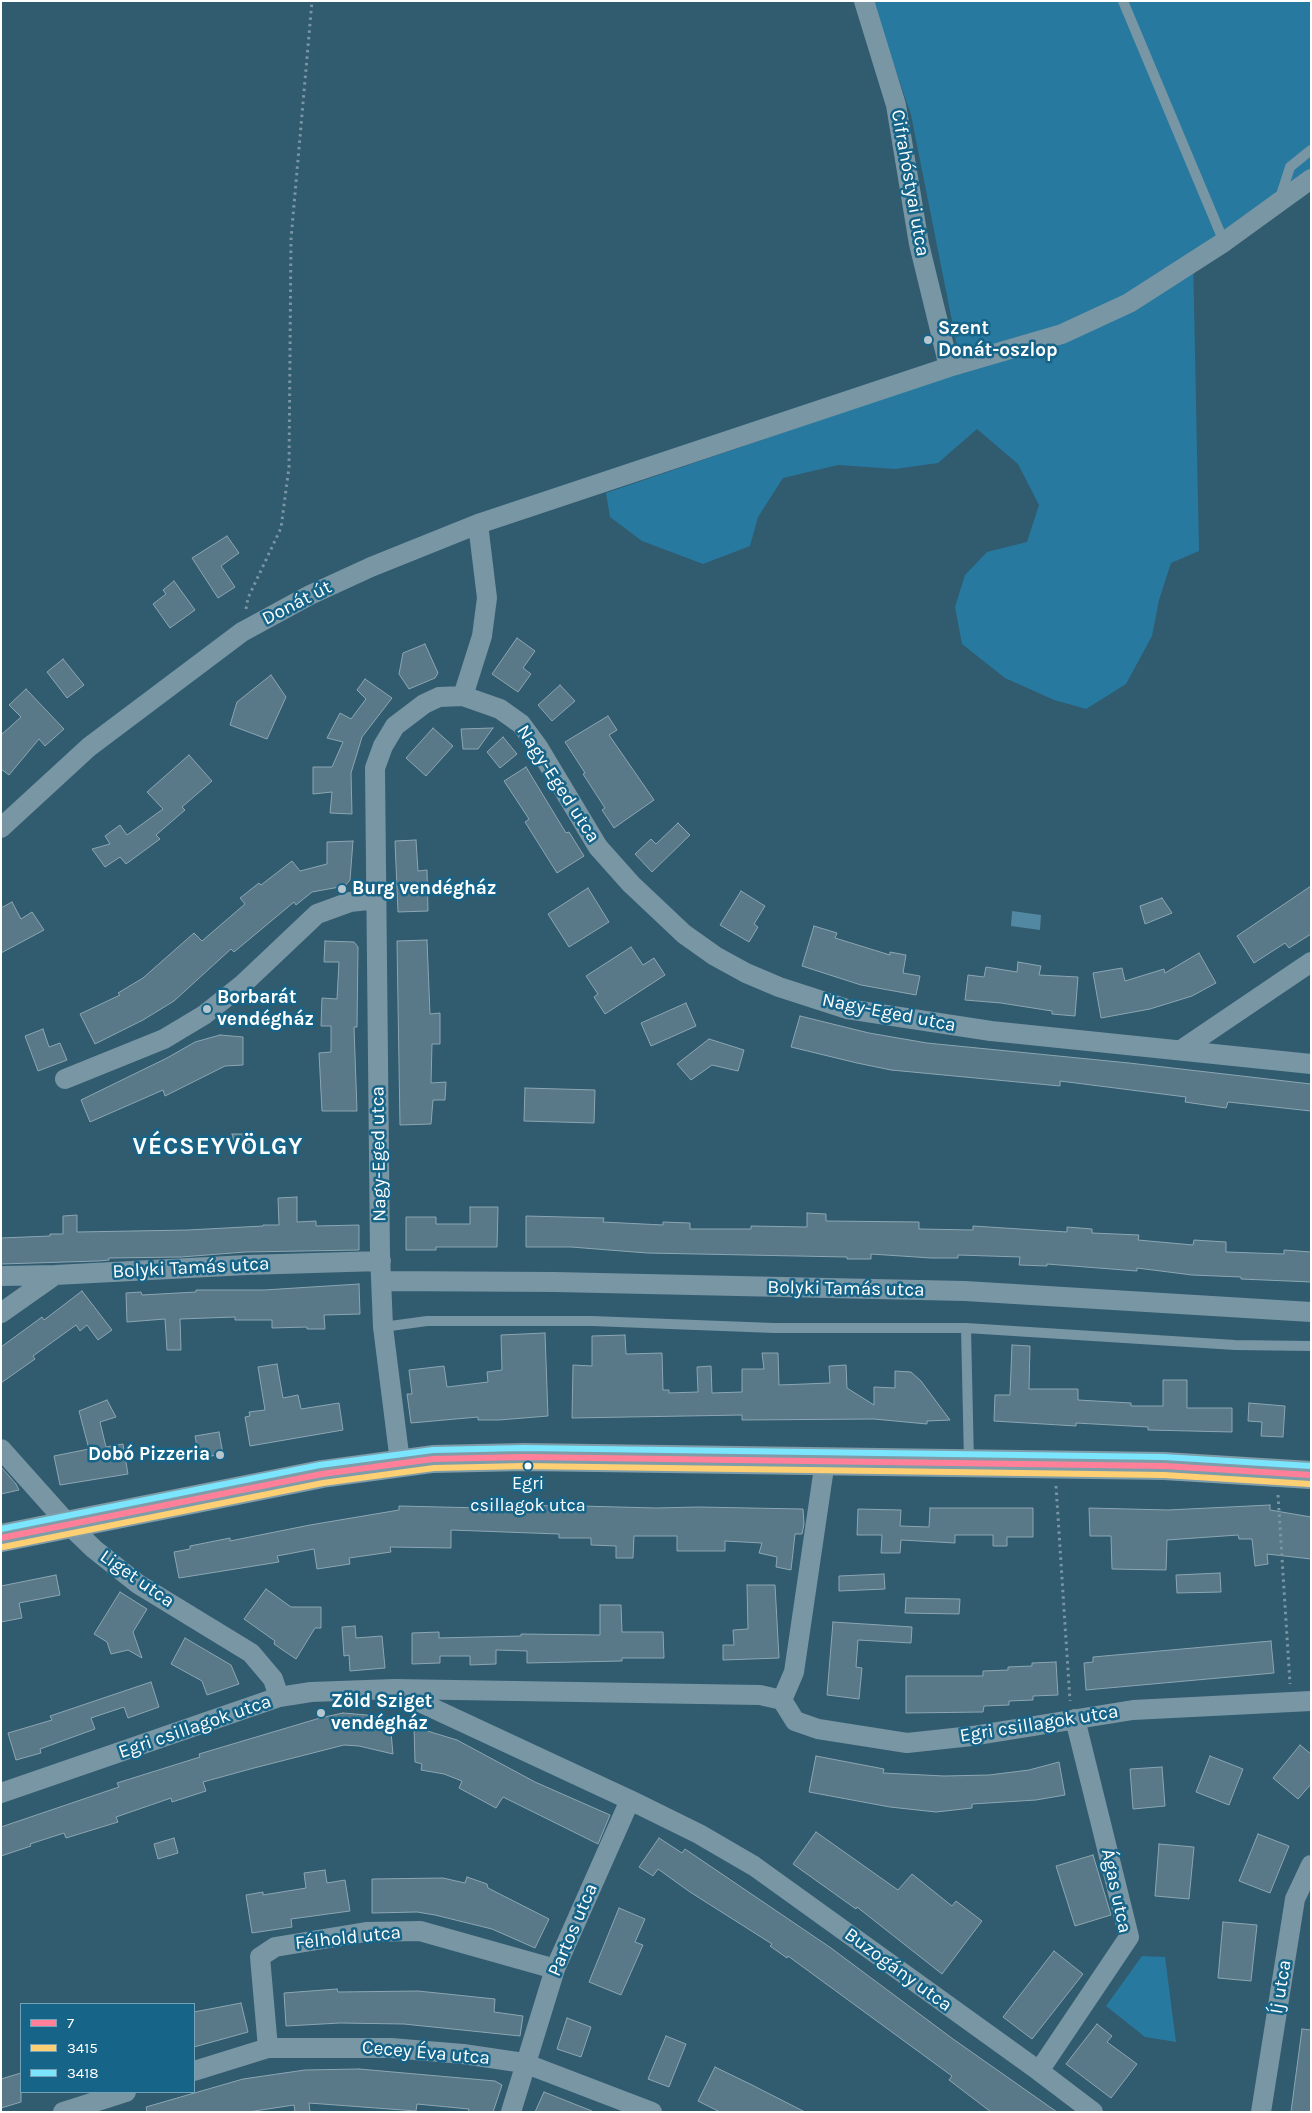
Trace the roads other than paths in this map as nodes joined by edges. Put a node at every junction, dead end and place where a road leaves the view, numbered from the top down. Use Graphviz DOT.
graph roads {
  1 [pos="864,1"];
  2 [pos="1123,1"];
  3 [pos="1311,150"];
  4 [pos="1311,179"];
  5 [pos="1279,202"];
  6 [pos="1224,242"];
  7 [pos="949,367"];
  8 [pos="478,524"];
  9 [pos="463,696"];
  10 [pos="1,828"];
  11 [pos="377,899"];
  12 [pos="1311,962"];
  13 [pos="1181,1050"];
  14 [pos="1311,1064"];
  15 [pos="65,1079"];
  16 [pos="381,1261"];
  17 [pos="55,1275"];
  18 [pos="1,1276"];
  19 [pos="382,1281"];
  20 [pos="1,1312"];
  21 [pos="1311,1312"];
  22 [pos="383,1327"];
  23 [pos="966,1328"];
  24 [pos="1311,1346"];
  25 [pos="1,1449"];
  26 [pos="826,1461"];
  27 [pos="400,1462"];
  28 [pos="968,1463"];
  29 [pos="1311,1475"];
  30 [pos="68,1524"];
  31 [pos="1,1538"];
  32 [pos="394,1690"];
  33 [pos="279,1698"];
  34 [pos="782,1700"];
  35 [pos="1301,1701"];
  36 [pos="1075,1719"];
  37 [pos="1,1793"];
  38 [pos="630,1800"];
  39 [pos="699,1834"];
  40 [pos="1311,1865"];
  41 [pos="555,1969"];
  42 [pos="268,2048"];
  43 [pos="524,2063"];
  44 [pos="195,2071"];
  45 [pos="1039,2071"];
  46 [pos="123,2093"];
  47 [pos="63,2112"];
  48 [pos="511,2112"];
  49 [pos="652,2112"];
  50 [pos="1093,2112"];
  51 [pos="1261,2112"];
  1 -- 7 [label="street, Cifrahóstyai utca"];
  2 -- 6 [label="lane"];
  3 -- 5 [label="lane"];
  4 -- 5 [label="street, Donát út"];
  5 -- 6 [label="street, Donát út"];
  6 -- 7 [label="street, Donát út"];
  7 -- 8 [label="street, Donát út"];
  8 -- 9 [label="street"];
  8 -- 10 [label="street, Donát út"];
  9 -- 11 [label="street, Nagy-Eged utca"];
  9 -- 13 [label="street, Nagy-Eged utca"];
  11 -- 15 [label="street"];
  11 -- 16 [label="street, Nagy-Eged utca"];
  12 -- 13 [label="street"];
  13 -- 14 [label="street, Nagy-Eged utca"];
  16 -- 17 [label="street, Bolyki Tamás utca"];
  16 -- 19 [label="street, Nagy-Eged utca"];
  17 -- 18 [label="street, Bolyki Tamás utca"];
  17 -- 20 [label="street"];
  19 -- 21 [label="street, Bolyki Tamás utca"];
  19 -- 22 [label="street, Nagy-Eged utca"];
  22 -- 23 [label="lane"];
  22 -- 27 [label="street, Nagy-Eged utca"];
  23 -- 24 [label="lane"];
  23 -- 28 [label="lane"];
  25 -- 30 [label="street, Liget utca"];
  26 -- 27 [label="main road"];
  26 -- 28 [label="main road"];
  26 -- 34 [label="street"];
  27 -- 30 [label="main road"];
  28 -- 29 [label="main road"];
  30 -- 31 [label="main road"];
  30 -- 33 [label="street, Liget utca"];
  32 -- 33 [label="street, Egri csillagok utca"];
  32 -- 34 [label="street, Egri csillagok utca"];
  32 -- 38 [label="street, Egri csillagok utca"];
  33 -- 37 [label="street, Egri csillagok utca"];
  34 -- 36 [label="street, Egri csillagok utca"];
  35 -- 36 [label="street, Egri csillagok utca"];
  36 -- 45 [label="street, Ágas utca"];
  38 -- 39 [label="street, Egri csillagok utca"];
  38 -- 41 [label="street, Partos utca"];
  39 -- 45 [label="street, Buzogány utca"];
  40 -- 51 [label="street, Íj utca"];
  41 -- 42 [label="street, Félhold utca"];
  41 -- 43 [label="street, Partos utca"];
  42 -- 43 [label="street, Cecey Éva utca"];
  42 -- 44 [label="street, Cecey Éva utca"];
  43 -- 48 [label="street, Partos utca"];
  43 -- 49 [label="street, Cecey Éva utca"];
  45 -- 50 [label="street, Buzogány utca"];
  46 -- 47 [label="street"];
}
